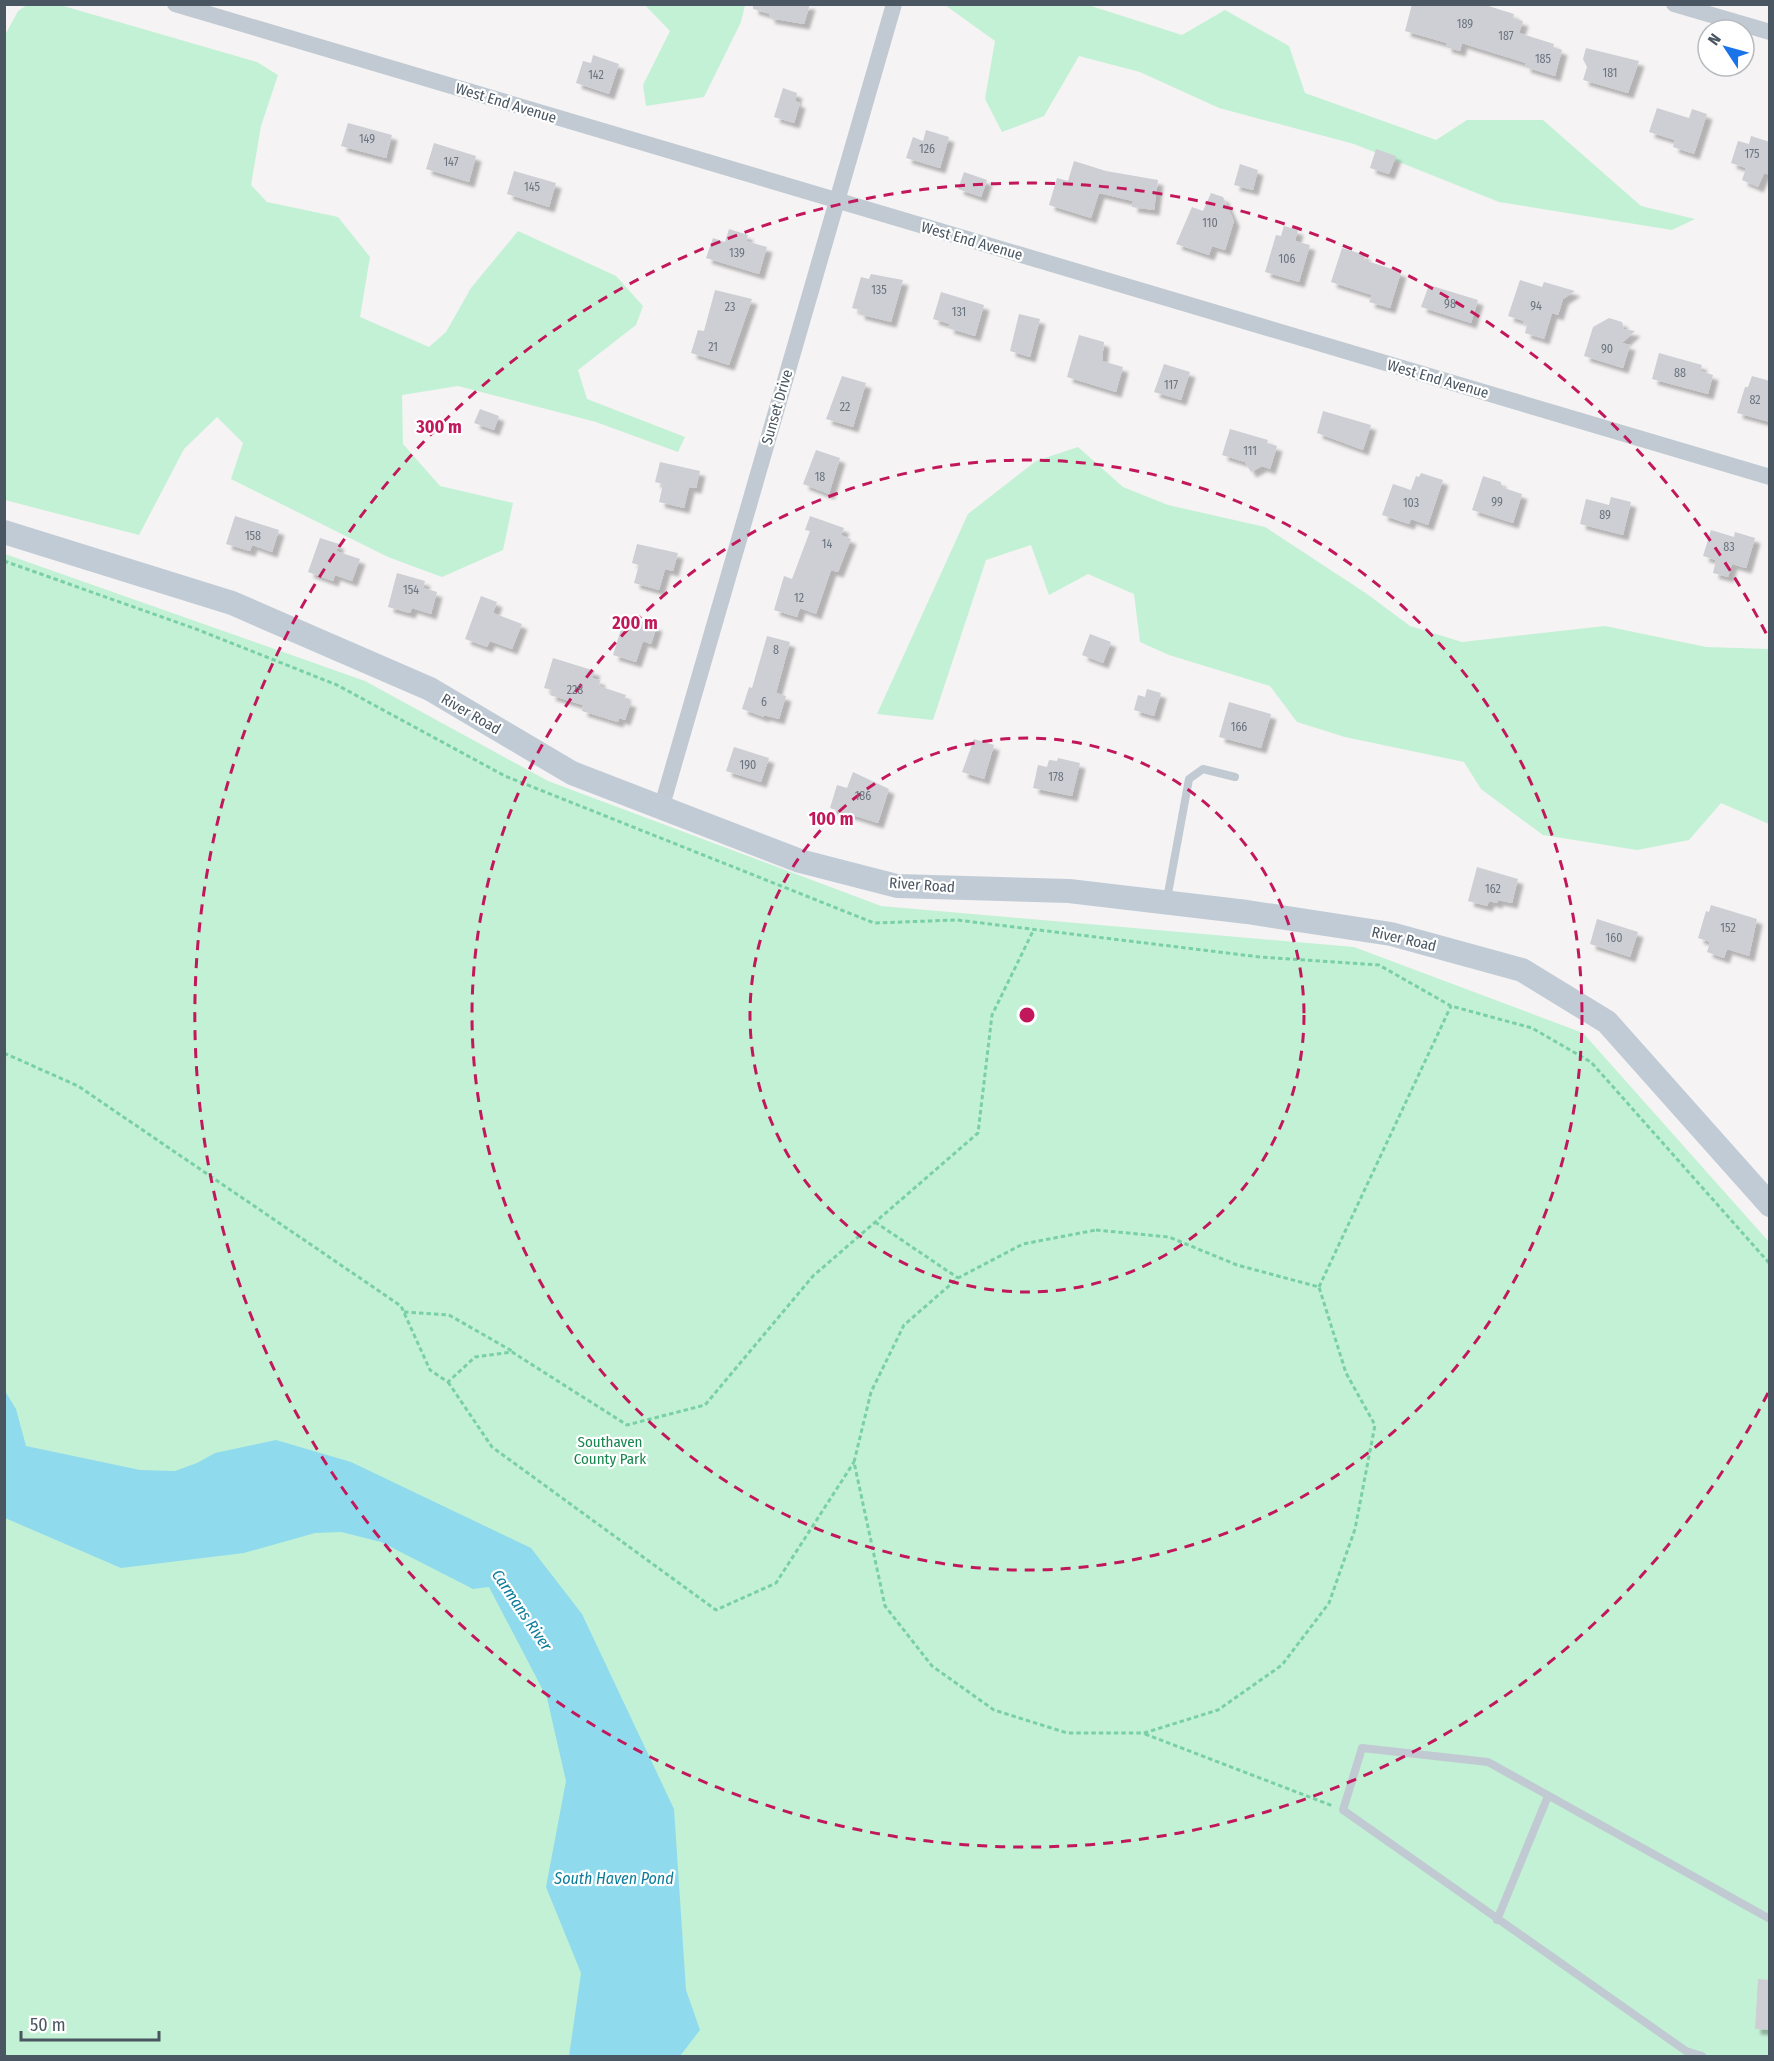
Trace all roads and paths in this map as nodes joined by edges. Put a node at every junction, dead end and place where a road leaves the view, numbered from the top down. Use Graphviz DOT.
graph roads {
  1 [pos="175,4"];
  2 [pos="894,4"];
  3 [pos="1674,4"];
  4 [pos="1770,32"];
  5 [pos="836,201"];
  6 [pos="1770,477"];
  7 [pos="4,532"];
  8 [pos="1235,777"];
  9 [pos="661,809"];
  10 [pos="1166,903"];
  11 [pos="1034,929"];
  12 [pos="1451,1006"];
  13 [pos="4,1053"];
  14 [pos="1770,1205"];
  15 [pos="875,1222"];
  16 [pos="958,1278"];
  17 [pos="1319,1287"];
  18 [pos="404,1312"];
  19 [pos="512,1352"];
  20 [pos="448,1382"];
  21 [pos="854,1462"];
  22 [pos="1144,1733"];
  23 [pos="1548,1796"];
  24 [pos="1343,1810"];
  25 [pos="1770,1919"];
  26 [pos="1497,1920"];
  27 [pos="1702,2056"];
  1 -- 5 [label="street, West End Avenue"];
  2 -- 5 [label="street, Sunset Drive"];
  3 -- 4 [label="street"];
  5 -- 6 [label="street, West End Avenue"];
  5 -- 9 [label="street, Sunset Drive"];
  7 -- 9 [label="street, River Road"];
  8 -- 10 [label="lane"];
  9 -- 10 [label="street, River Road"];
  10 -- 14 [label="street, River Road"];
  11 -- 15 [label="path"];
  12 -- 17 [label="path"];
  13 -- 18 [label="path"];
  15 -- 16 [label="path"];
  15 -- 19 [label="path"];
  16 -- 17 [label="path"];
  16 -- 21 [label="path"];
  17 -- 22 [label="path"];
  18 -- 19 [label="path"];
  18 -- 20 [label="path"];
  19 -- 20 [label="path"];
  20 -- 21 [label="path"];
  21 -- 22 [label="path"];
  22 -- 24 [label="path"];
  23 -- 24 [label="lane"];
  23 -- 25 [label="lane"];
  23 -- 26 [label="lane"];
  24 -- 26 [label="lane"];
  26 -- 27 [label="lane"];
}
